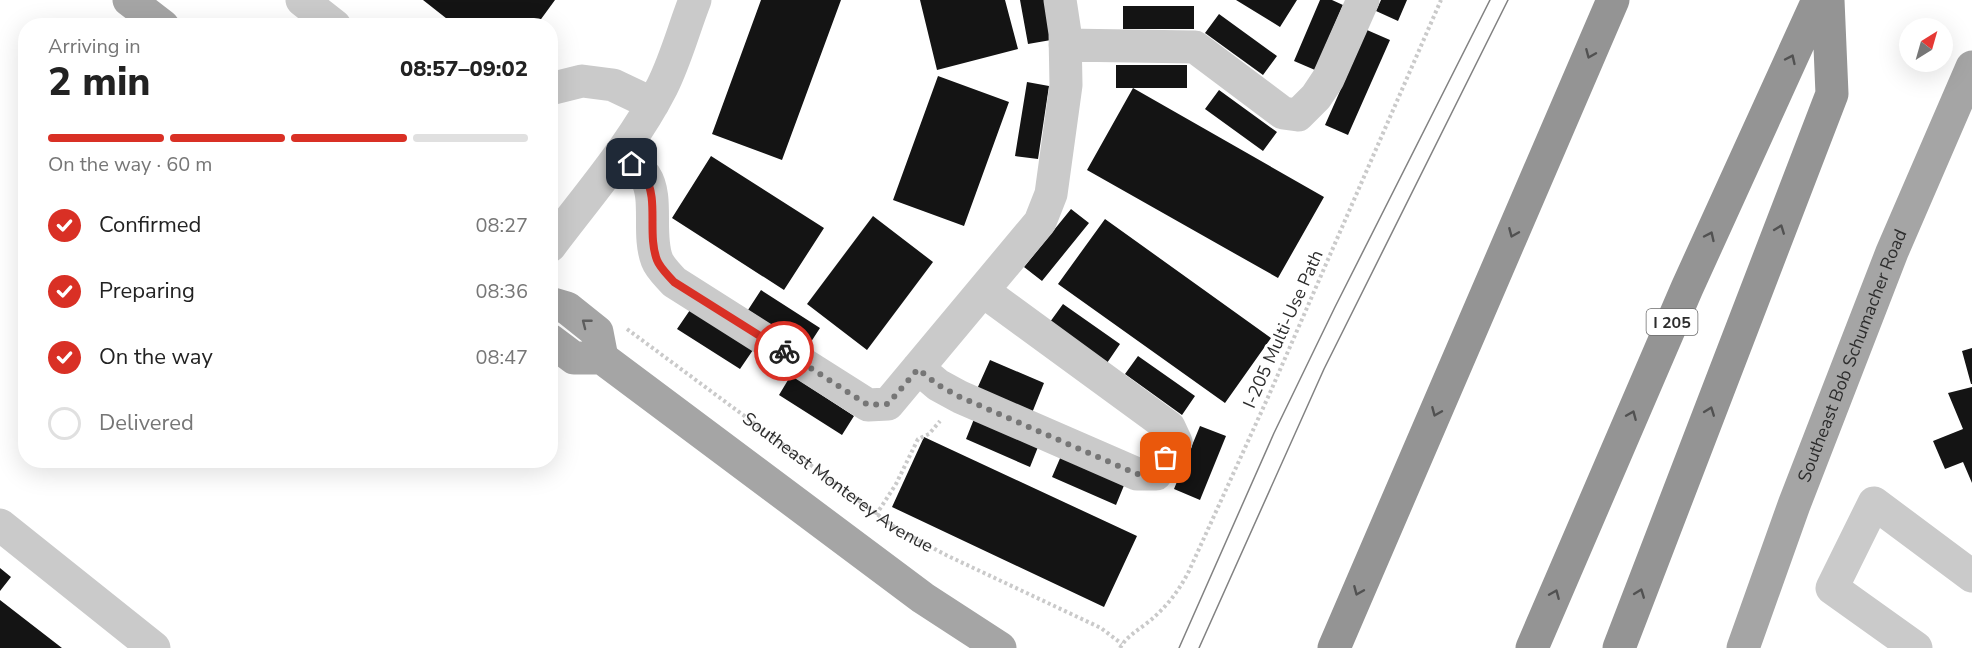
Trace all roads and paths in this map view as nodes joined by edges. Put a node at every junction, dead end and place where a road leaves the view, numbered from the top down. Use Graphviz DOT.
graph roads {
  1 [pos="129,0"];
  2 [pos="302,0"];
  3 [pos="695,0"];
  4 [pos="1060,0"];
  5 [pos="1363,0"];
  6 [pos="1441,0"];
  7 [pos="1613,0"];
  8 [pos="1818,0"];
  9 [pos="1828,0"];
  10 [pos="152,18"];
  11 [pos="325,18"];
  12 [pos="1065,45"];
  13 [pos="1972,67"];
  14 [pos="558,87"];
  15 [pos="653,104"];
  16 [pos="620,154"];
  17 [pos="558,235"];
  18 [pos="983,291"];
  19 [pos="558,305"];
  20 [pos="621,324"];
  21 [pos="558,346"];
  22 [pos="602,358"];
  23 [pos="918,369"];
  24 [pos="960,397"];
  25 [pos="876,514"];
  26 [pos="0,525"];
  27 [pos="1972,576"];
  28 [pos="1121,646"];
  29 [pos="149,647"];
  30 [pos="1000,648"];
  31 [pos="1334,648"];
  32 [pos="1532,648"];
  33 [pos="1619,648"];
  34 [pos="1743,648"];
  35 [pos="1916,648"];
  1 -- 10 [label="main road"];
  2 -- 11 [label="street"];
  3 -- 15 [label="street"];
  4 -- 12 [label="street"];
  5 -- 12 [label="street"];
  6 -- 28 [label="path, I-205 Multi-Use Path"];
  7 -- 31 [label="highway, one-way"];
  32 -- 8 [label="highway, I 205, one-way"];
  33 -- 9 [label="highway, one-way"];
  12 -- 18 [label="street"];
  13 -- 34 [label="main road, Southeast Bob Schumacher Road"];
  14 -- 15 [label="street"];
  15 -- 16 [label="street"];
  16 -- 17 [label="street"];
  16 -- 23 [label="street"];
  18 -- 23 [label="street"];
  18 -- 24 [label="street"];
  22 -- 19 [label="main road, one-way"];
  20 -- 25 [label="path, Southeast Monterey Avenue"];
  21 -- 22 [label="main road"];
  22 -- 30 [label="main road"];
  23 -- 24 [label="street"];
  24 -- 25 [label="path"];
  25 -- 28 [label="path, Southeast Monterey Avenue"];
  26 -- 29 [label="street"];
  27 -- 35 [label="street"];
}
